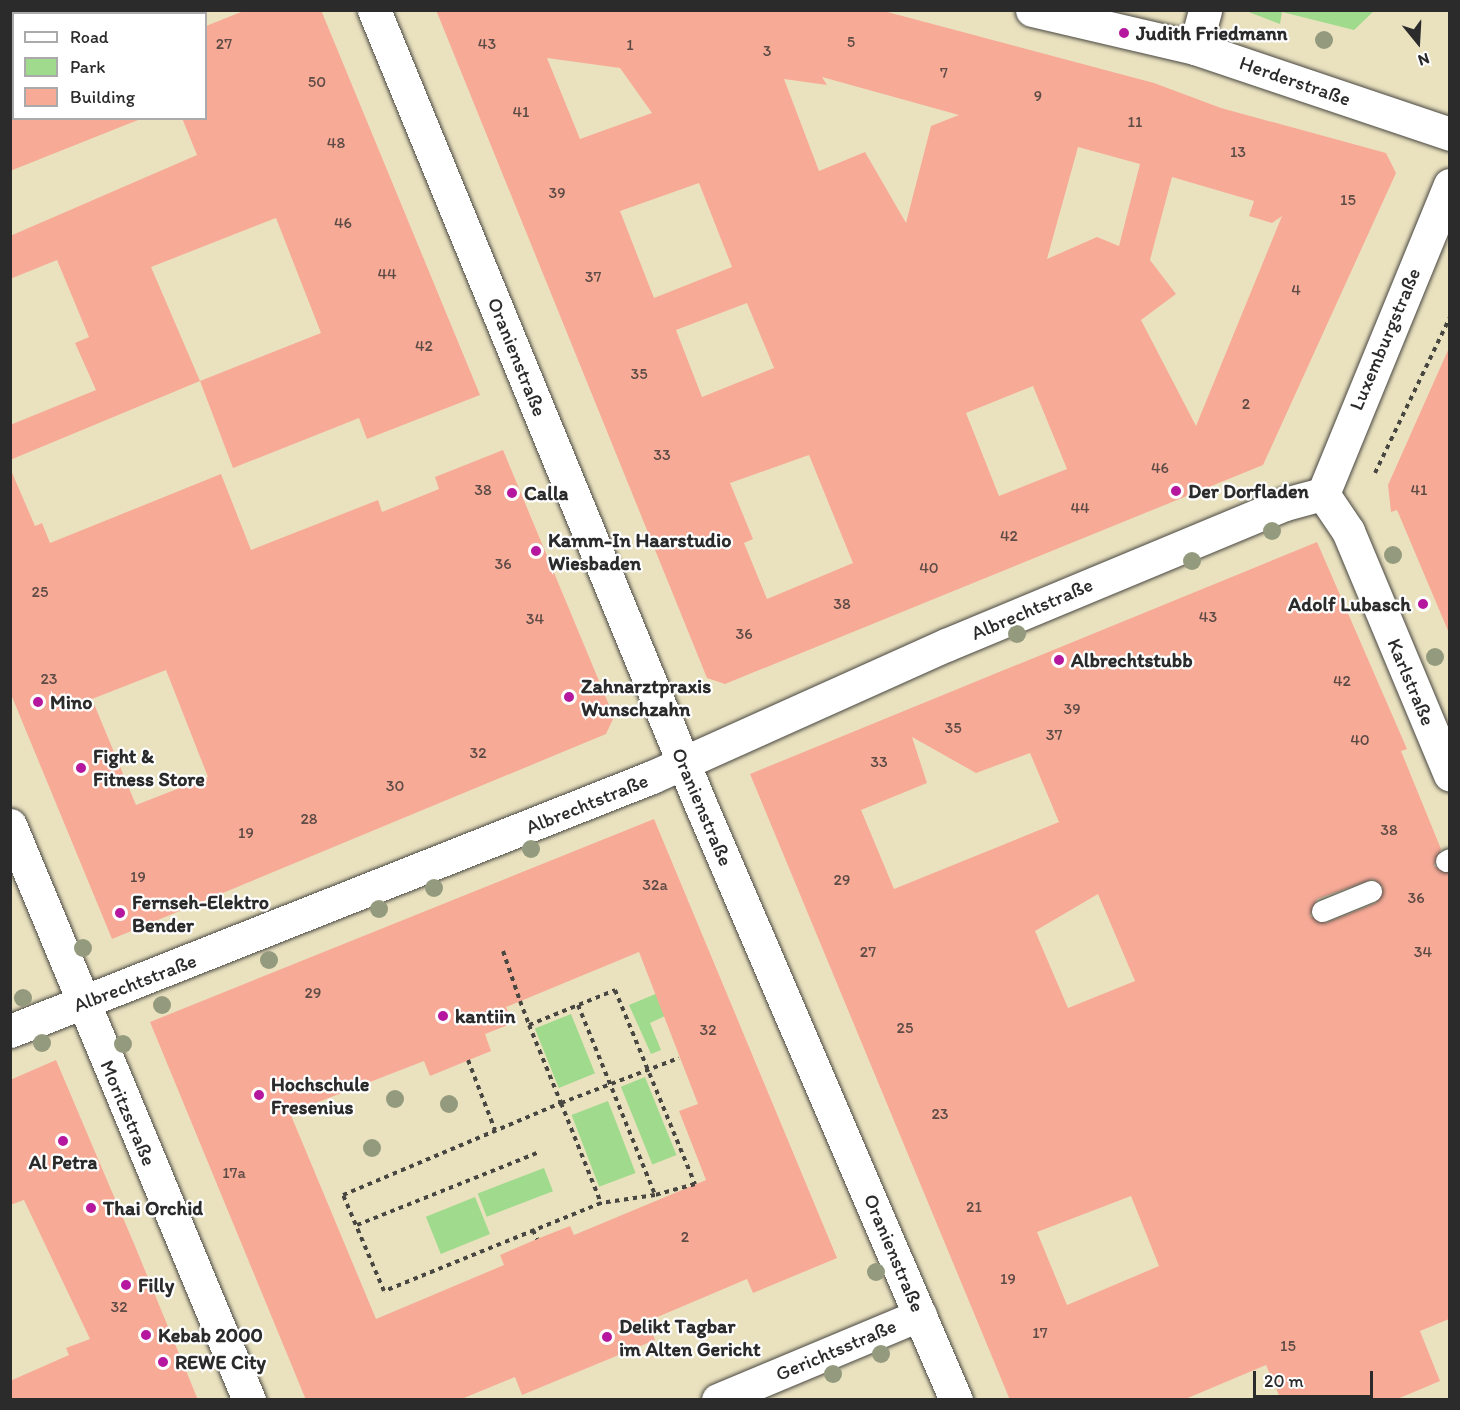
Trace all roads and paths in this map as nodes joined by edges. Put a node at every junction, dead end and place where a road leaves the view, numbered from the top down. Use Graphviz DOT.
graph roads {
  1 [pos="374,10"];
  2 [pos="1032,10"];
  3 [pos="1205,10"];
  4 [pos="1195,48"];
  5 [pos="1449,134"];
  6 [pos="1449,185"];
  7 [pos="1449,317"];
  8 [pos="1373,478"];
  9 [pos="1323,494"];
  10 [pos="684,763"];
  11 [pos="1449,775"];
  12 [pos="10,825"];
  13 [pos="1371,891"];
  14 [pos="1322,911"];
  15 [pos="503,951"];
  16 [pos="84,1004"];
  17 [pos="578,1005"];
  18 [pos="529,1025"];
  19 [pos="10,1031"];
  20 [pos="679,1059"];
  21 [pos="468,1060"];
  22 [pos="648,1071"];
  23 [pos="611,1084"];
  24 [pos="561,1103"];
  25 [pos="495,1130"];
  26 [pos="537,1153"];
  27 [pos="655,1195"];
  28 [pos="601,1203"];
  29 [pos="357,1225"];
  30 [pos="533,1230"];
  31 [pos="537,1239"];
  32 [pos="921,1315"];
  33 [pos="249,1400"];
  34 [pos="718,1400"];
  35 [pos="956,1400"];
  1 -- 10 [label="street, Oranienstraße"];
  2 -- 4 [label="street, Herderstraße"];
  3 -- 4 [label="street"];
  4 -- 5 [label="street, Herderstraße"];
  6 -- 9 [label="street, Luxemburgstraße"];
  7 -- 8 [label="path"];
  9 -- 10 [label="street, Albrechtstraße"];
  9 -- 11 [label="street, Karlstraße"];
  10 -- 16 [label="street, Albrechtstraße"];
  10 -- 32 [label="street, Oranienstraße"];
  12 -- 16 [label="street, Moritzstraße"];
  13 -- 14 [label="lane"];
  15 -- 18 [label="path"];
  16 -- 19 [label="street, Albrechtstraße"];
  16 -- 33 [label="street, Moritzstraße"];
  17 -- 18 [label="path"];
  17 -- 22 [label="path"];
  17 -- 23 [label="path"];
  18 -- 24 [label="path"];
  20 -- 22 [label="path"];
  21 -- 25 [label="path"];
  22 -- 23 [label="path"];
  22 -- 27 [label="path"];
  23 -- 24 [label="path"];
  23 -- 27 [label="path"];
  24 -- 25 [label="path"];
  24 -- 28 [label="path"];
  25 -- 29 [label="path"];
  26 -- 29 [label="path"];
  27 -- 28 [label="path"];
  28 -- 30 [label="path"];
  29 -- 30 [label="path"];
  30 -- 31 [label="path"];
  32 -- 34 [label="street, Gerichtsstraße"];
  32 -- 35 [label="street, Oranienstraße"];
}
